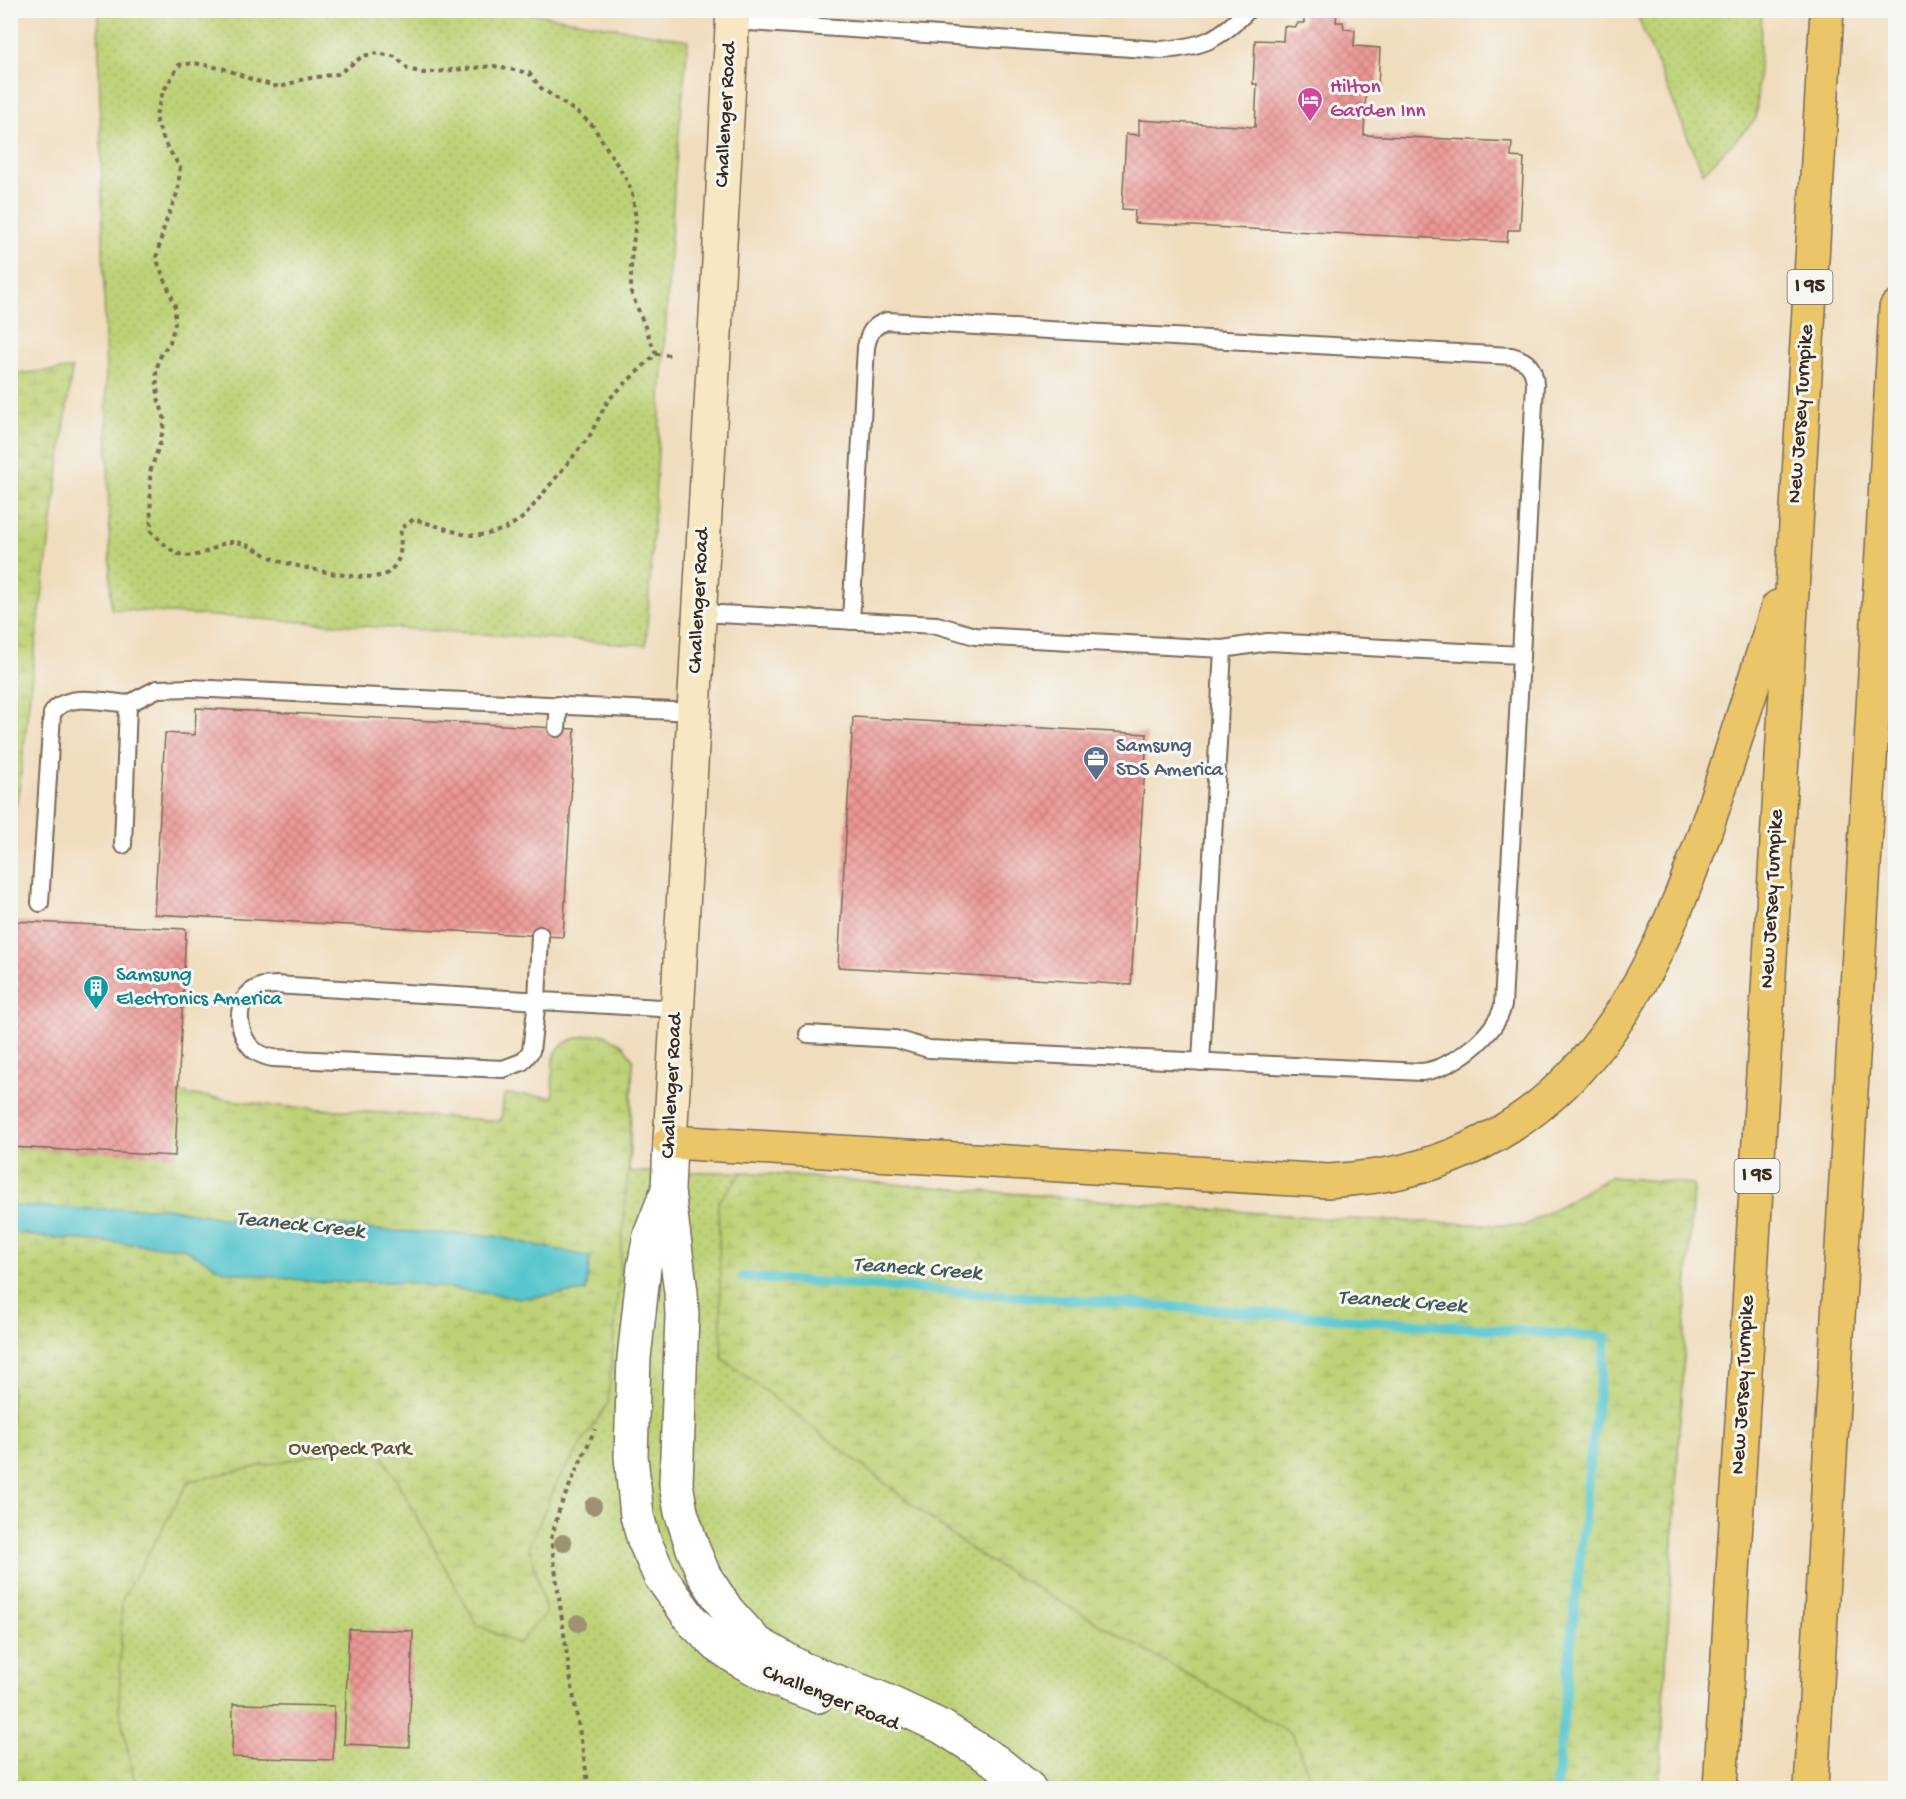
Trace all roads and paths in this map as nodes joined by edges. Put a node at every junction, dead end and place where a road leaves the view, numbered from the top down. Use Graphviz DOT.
graph roads {
  1 [pos="1248,10"];
  2 [pos="1827,10"];
  3 [pos="733,16"];
  4 [pos="1896,308"];
  5 [pos="656,354"];
  6 [pos="670,355"];
  7 [pos="1793,563"];
  8 [pos="699,613"];
  9 [pos="851,621"];
  10 [pos="1223,649"];
  11 [pos="1521,656"];
  12 [pos="128,704"];
  13 [pos="559,705"];
  14 [pos="694,712"];
  15 [pos="557,728"];
  16 [pos="123,845"];
  17 [pos="40,903"];
  18 [pos="540,935"];
  19 [pos="537,1001"];
  20 [pos="677,1009"];
  21 [pos="808,1034"];
  22 [pos="1201,1062"];
  23 [pos="670,1142"];
  24 [pos="668,1191"];
  25 [pos="597,1427"];
  26 [pos="997,1762"];
  27 [pos="589,1788"];
  28 [pos="1029,1788"];
  29 [pos="1720,1788"];
  30 [pos="1811,1788"];
  1 -- 3 [label="lane"];
  2 -- 7 [label="highway, New Jersey Turnpike / I 95"];
  3 -- 8 [label="main road, Challenger Road"];
  4 -- 30 [label="highway"];
  5 -- 5 [label="path"];
  5 -- 6 [label="path"];
  7 -- 23 [label="highway"];
  7 -- 29 [label="highway, New Jersey Turnpike / I 95"];
  8 -- 9 [label="lane"];
  8 -- 14 [label="main road, Challenger Road"];
  9 -- 10 [label="lane"];
  9 -- 11 [label="lane"];
  10 -- 11 [label="lane"];
  10 -- 22 [label="lane"];
  11 -- 22 [label="lane"];
  12 -- 13 [label="lane"];
  12 -- 16 [label="lane"];
  12 -- 17 [label="lane"];
  13 -- 14 [label="lane"];
  13 -- 15 [label="lane"];
  14 -- 20 [label="main road, Challenger Road"];
  18 -- 19 [label="lane"];
  19 -- 19 [label="lane"];
  19 -- 20 [label="lane"];
  20 -- 23 [label="main road, Challenger Road"];
  21 -- 22 [label="lane"];
  23 -- 24 [label="street, Challenger Road"];
  24 -- 26 [label="street, Challenger Road"];
  24 -- 26 [label="street, Challenger Road"];
  25 -- 27 [label="path"];
  26 -- 28 [label="street, Challenger Road"];
}
